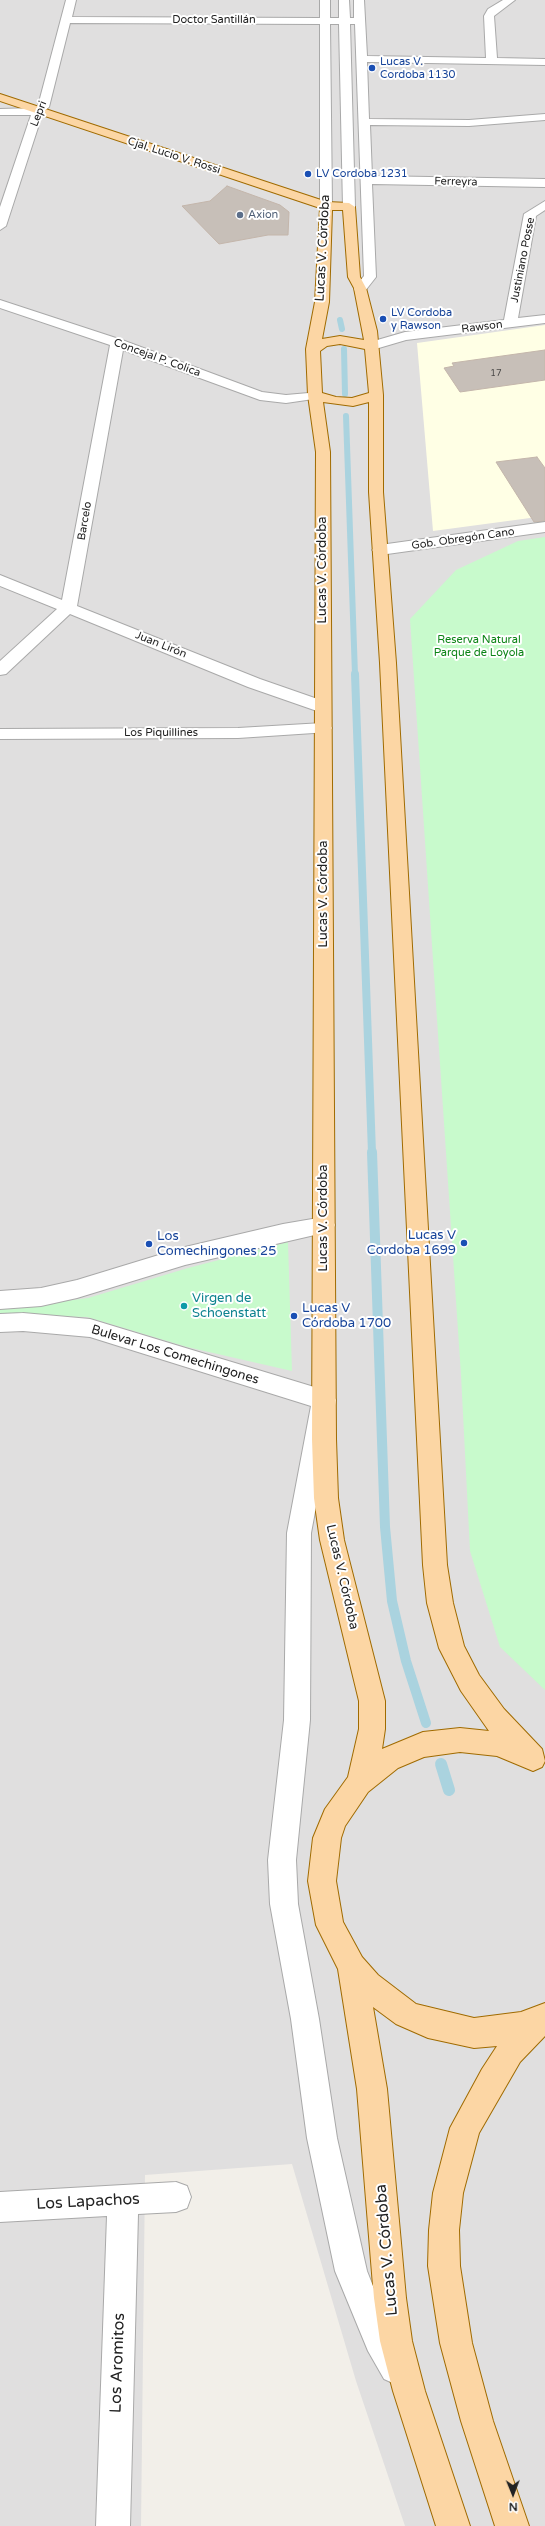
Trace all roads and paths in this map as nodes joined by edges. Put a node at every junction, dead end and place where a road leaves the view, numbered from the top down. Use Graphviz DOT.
graph roads {
  1 [pos="71,0"];
  2 [pos="325,0"];
  3 [pos="344,0"];
  4 [pos="359,0"];
  5 [pos="510,0"];
  6 [pos="67,20"];
  7 [pos="326,20"];
  8 [pos="344,20"];
  9 [pos="360,21"];
  10 [pos="362,59"];
  11 [pos="492,61"];
  12 [pos="545,62"];
  13 [pos="0,97"];
  14 [pos="38,111"];
  15 [pos="0,112"];
  16 [pos="545,117"];
  17 [pos="364,122"];
  18 [pos="367,180"];
  19 [pos="545,183"];
  20 [pos="545,205"];
  21 [pos="326,206"];
  22 [pos="349,207"];
  23 [pos="1,222"];
  24 [pos="360,288"];
  25 [pos="0,304"];
  26 [pos="545,319"];
  27 [pos="510,324"];
  28 [pos="117,343"];
  29 [pos="372,346"];
  30 [pos="313,349"];
  31 [pos="315,395"];
  32 [pos="376,395"];
  33 [pos="545,527"];
  34 [pos="380,550"];
  35 [pos="0,580"];
  36 [pos="69,607"];
  37 [pos="0,670"];
  38 [pos="323,707"];
  39 [pos="323,728"];
  40 [pos="0,734"];
  41 [pos="324,1225"];
  42 [pos="0,1300"];
  43 [pos="0,1323"];
  44 [pos="324,1400"];
  45 [pos="539,1762"];
  46 [pos="359,1783"];
  47 [pos="352,1967"];
  48 [pos="543,2018"];
  49 [pos="176,2198"];
  50 [pos="123,2200"];
  51 [pos="0,2207"];
  52 [pos="409,2391"];
  53 [pos="113,2526"];
  54 [pos="453,2526"];
  55 [pos="512,2526"];
  1 -- 6 [label="street, Lepri"];
  2 -- 7 [label="street, Lucas V. Córdoba"];
  3 -- 8 [label="street, Lucas V. Córdoba"];
  4 -- 9 [label="street"];
  5 -- 11 [label="street"];
  6 -- 7 [label="street, Doctor Santillán"];
  6 -- 14 [label="street, Lepri"];
  7 -- 8 [label="street, Doctor Santillán"];
  7 -- 21 [label="street, Lucas V. Córdoba"];
  8 -- 9 [label="street, Doctor Santillán"];
  8 -- 22 [label="street, Lucas V. Córdoba"];
  9 -- 10 [label="street"];
  10 -- 11 [label="street"];
  10 -- 17 [label="street"];
  11 -- 12 [label="street"];
  13 -- 14 [label="main road, Cjal. Lucio V. Rossi"];
  14 -- 15 [label="street"];
  14 -- 21 [label="main road, Cjal. Lucio V. Rossi"];
  14 -- 23 [label="street, Lepri"];
  16 -- 17 [label="street"];
  17 -- 18 [label="street"];
  18 -- 19 [label="street, Ferreyra"];
  18 -- 24 [label="street"];
  20 -- 27 [label="street, Justiniano Posse"];
  21 -- 22 [label="main road, Cjal. Lucio V. Rossi"];
  21 -- 30 [label="main road, Lucas V. Córdoba"];
  22 -- 24 [label="main road, Lucas V. Córdoba"];
  24 -- 29 [label="main road, Lucas V. Córdoba"];
  25 -- 28 [label="street, Concejal P. Colica"];
  26 -- 27 [label="street, Rawson"];
  27 -- 29 [label="street, Rawson"];
  28 -- 31 [label="street, Concejal P. Colica"];
  28 -- 36 [label="street, Barcelo"];
  29 -- 30 [label="main road"];
  29 -- 32 [label="main road, Lucas V. Córdoba"];
  30 -- 31 [label="main road, Lucas V. Córdoba"];
  31 -- 32 [label="main road"];
  31 -- 38 [label="main road, Lucas V. Córdoba"];
  32 -- 34 [label="main road, Lucas V. Córdoba"];
  33 -- 34 [label="street, Gob. Obregón Cano"];
  34 -- 45 [label="main road, Lucas V. Córdoba"];
  35 -- 36 [label="street, Juan Lirón"];
  36 -- 37 [label="street"];
  36 -- 38 [label="street, Juan Lirón"];
  38 -- 39 [label="main road, Lucas V. Córdoba"];
  39 -- 40 [label="street, Los Piquillines"];
  39 -- 41 [label="main road, Lucas V. Córdoba"];
  41 -- 42 [label="street"];
  41 -- 44 [label="main road, Lucas V. Córdoba"];
  43 -- 44 [label="street, Bulevar Los Comechingones"];
  44 -- 46 [label="main road, Lucas V. Córdoba"];
  44 -- 52 [label="street"];
  45 -- 46 [label="main road, Lucas V. Córdoba"];
  46 -- 47 [label="main road, Lucas V. Córdoba"];
  47 -- 48 [label="main road, Lucas V. Córdoba"];
  47 -- 52 [label="main road, Lucas V. Córdoba"];
  48 -- 55 [label="main road, Lucas V. Córdoba"];
  49 -- 50 [label="street, Los Lapachos"];
  50 -- 51 [label="street, Los Lapachos"];
  50 -- 53 [label="street, Los Aromitos"];
  52 -- 54 [label="main road, Lucas V. Córdoba"];
}
